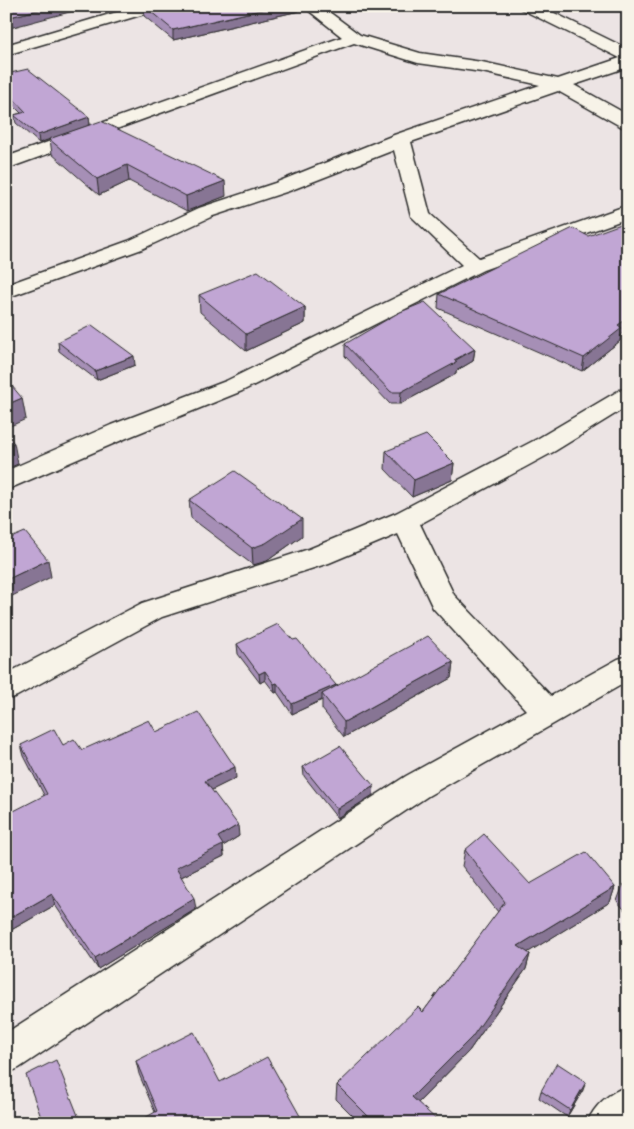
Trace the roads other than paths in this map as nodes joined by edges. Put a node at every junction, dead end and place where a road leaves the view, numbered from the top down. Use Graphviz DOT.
graph roads {
  1 [pos="155,6"];
  2 [pos="311,6"];
  3 [pos="526,6"];
  4 [pos="126,10"];
  5 [pos="354,38"];
  6 [pos="6,50"];
  7 [pos="628,56"];
  8 [pos="628,61"];
  9 [pos="561,85"];
  10 [pos="628,123"];
  11 [pos="401,139"];
  12 [pos="6,163"];
  13 [pos="628,211"];
  14 [pos="476,266"];
  15 [pos="6,292"];
  16 [pos="628,396"];
  17 [pos="6,481"];
  18 [pos="405,520"];
  19 [pos="628,667"];
  20 [pos="6,688"];
  21 [pos="548,713"];
  22 [pos="6,1055"];
  23 [pos="628,1105"];
  24 [pos="607,1123"];
  1 -- 4 [label="street"];
  2 -- 5 [label="street"];
  3 -- 7 [label="street"];
  4 -- 6 [label="street"];
  5 -- 9 [label="street"];
  5 -- 12 [label="street"];
  8 -- 9 [label="street"];
  9 -- 10 [label="street"];
  9 -- 11 [label="street"];
  11 -- 14 [label="street"];
  11 -- 15 [label="street"];
  13 -- 14 [label="street"];
  14 -- 17 [label="street"];
  16 -- 18 [label="street"];
  18 -- 20 [label="street"];
  18 -- 21 [label="street"];
  19 -- 21 [label="street"];
  21 -- 22 [label="street"];
  23 -- 24 [label="street"];
}
